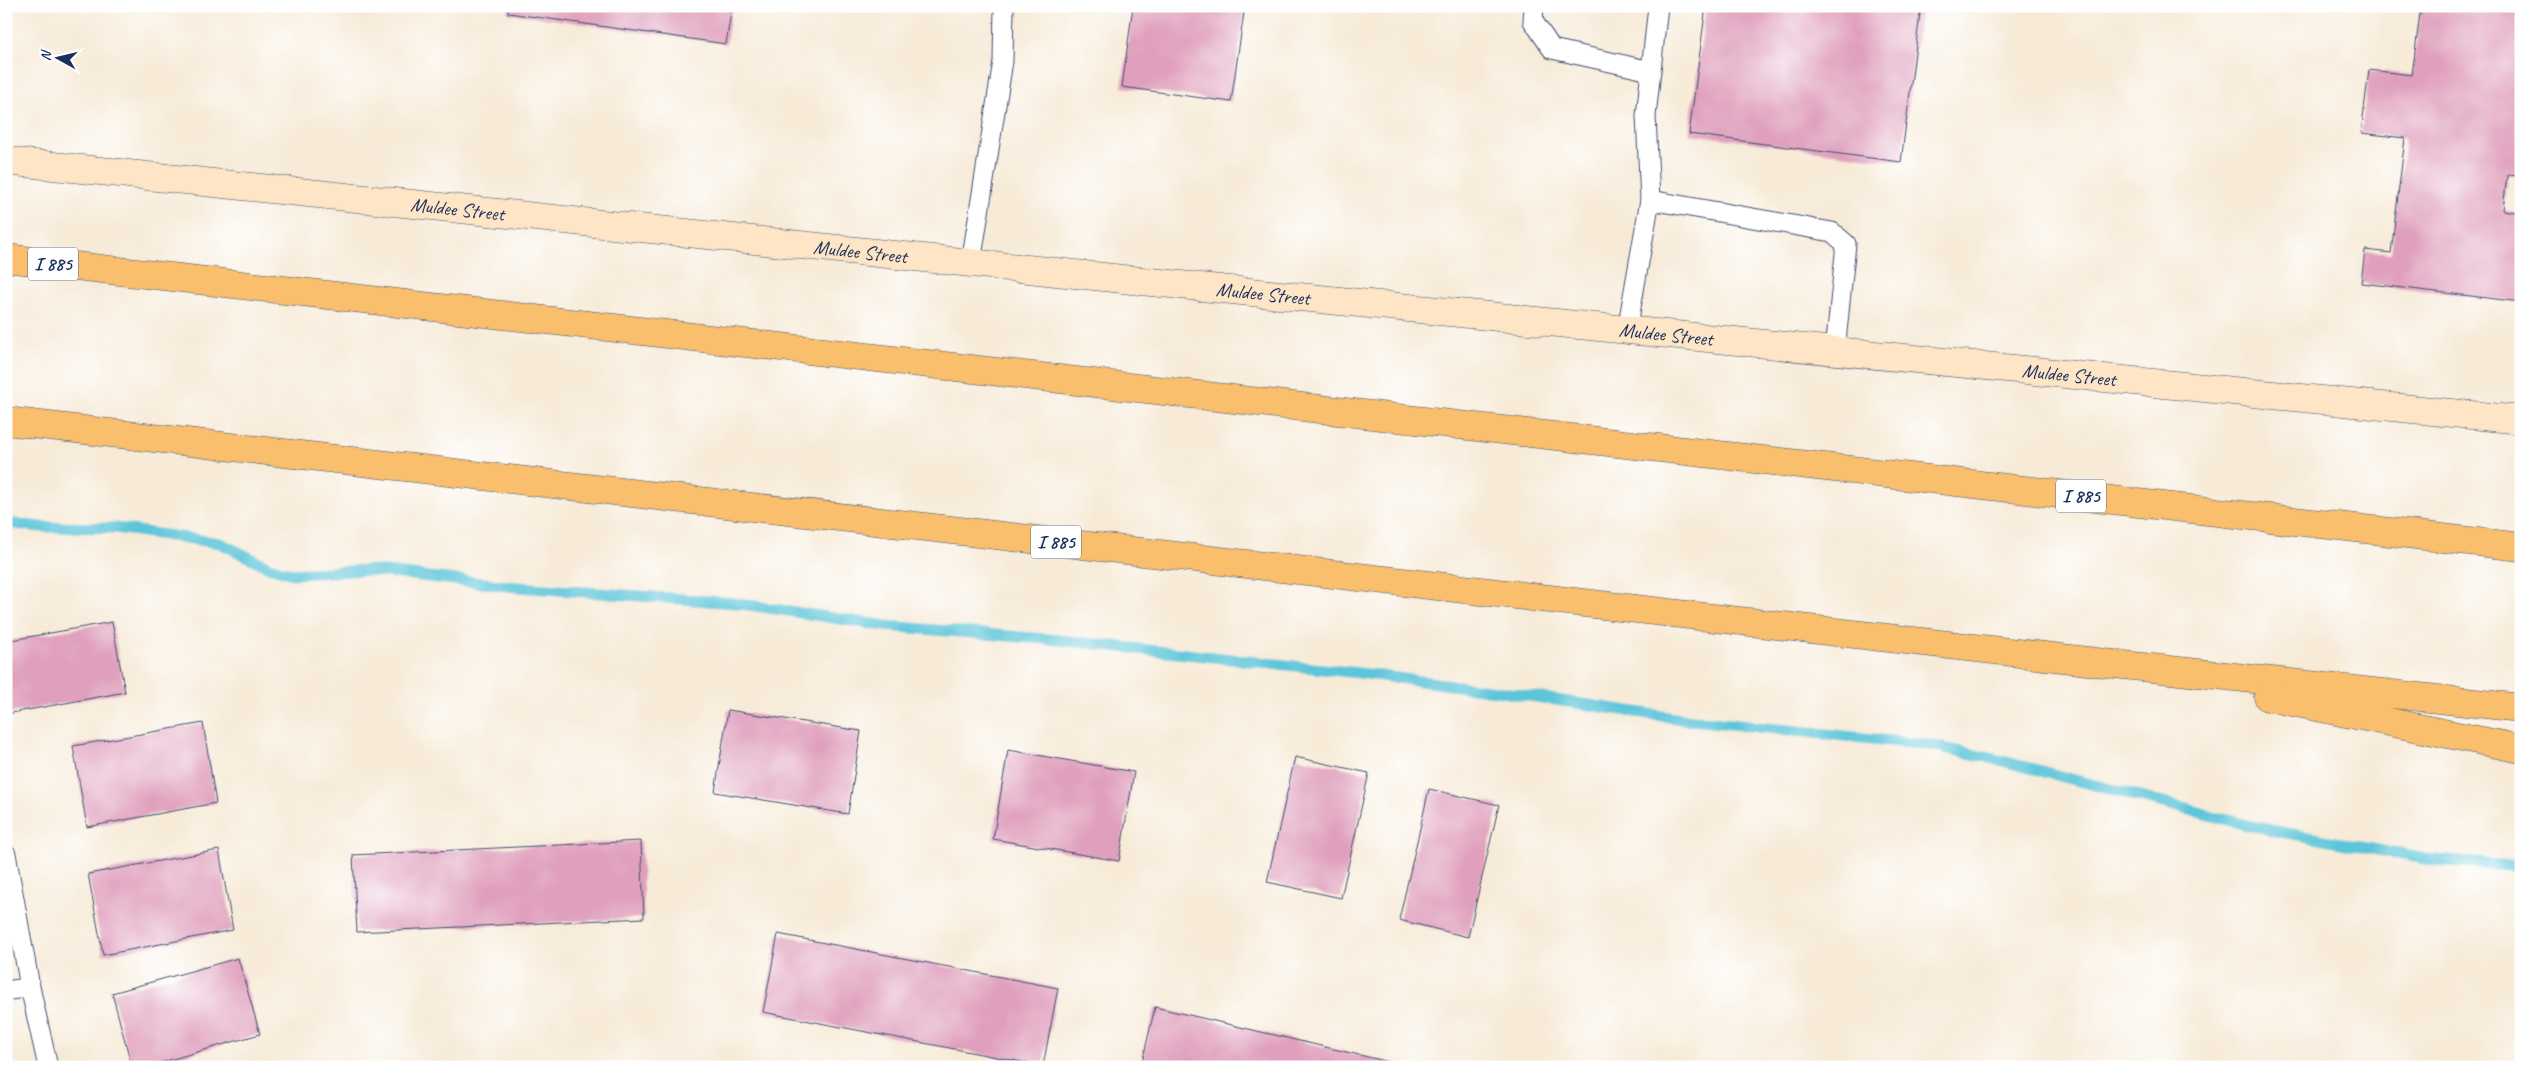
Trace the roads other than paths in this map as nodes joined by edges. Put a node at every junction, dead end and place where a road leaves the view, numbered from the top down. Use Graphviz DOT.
graph roads {
  1 [pos="1004,6"];
  2 [pos="1534,6"];
  3 [pos="1658,6"];
  4 [pos="1651,72"];
  5 [pos="6,161"];
  6 [pos="1650,200"];
  7 [pos="6,258"];
  8 [pos="972,264"];
  9 [pos="1627,330"];
  10 [pos="1835,351"];
  11 [pos="2521,420"];
  12 [pos="6,421"];
  13 [pos="2521,547"];
  14 [pos="2105,663"];
  15 [pos="2521,708"];
  16 [pos="2521,749"];
  17 [pos="6,854"];
  18 [pos="30,987"];
  19 [pos="6,991"];
  20 [pos="48,1067"];
  1 -- 8 [label="lane"];
  2 -- 4 [label="lane"];
  3 -- 4 [label="lane"];
  4 -- 6 [label="lane"];
  5 -- 8 [label="street, Muldee Street"];
  6 -- 9 [label="lane"];
  6 -- 10 [label="lane"];
  7 -- 13 [label="highway, I 885"];
  8 -- 9 [label="street, Muldee Street"];
  9 -- 10 [label="street, Muldee Street"];
  10 -- 11 [label="street, Muldee Street"];
  12 -- 14 [label="highway, I 885"];
  14 -- 15 [label="highway, I 885"];
  14 -- 16 [label="highway"];
  17 -- 18 [label="lane"];
  18 -- 19 [label="lane"];
  18 -- 20 [label="lane"];
}
